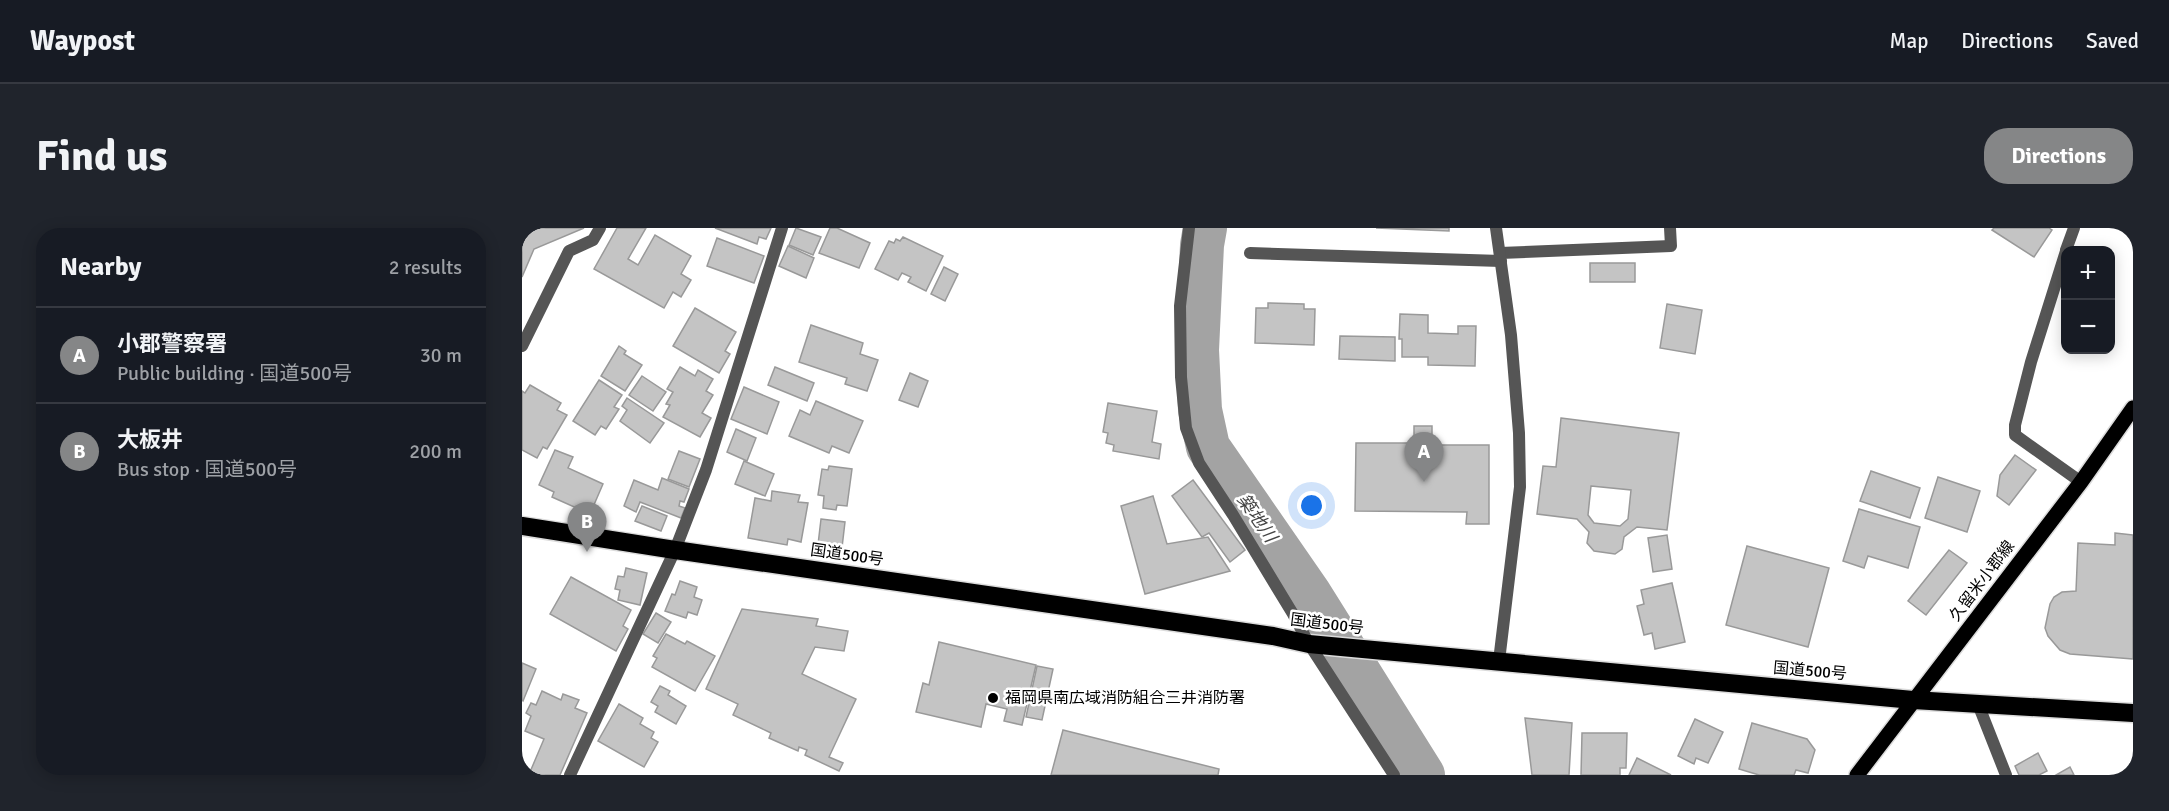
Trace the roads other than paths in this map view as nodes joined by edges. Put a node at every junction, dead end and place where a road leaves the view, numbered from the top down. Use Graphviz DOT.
graph roads {
  1 [pos="600,228"];
  2 [pos="782,228"];
  3 [pos="1189,228"];
  4 [pos="1496,228"];
  5 [pos="1670,228"];
  6 [pos="2074,228"];
  7 [pos="2068,246"];
  8 [pos="1250,253"];
  9 [pos="1500,257"];
  10 [pos="2061,267"];
  11 [pos="522,346"];
  12 [pos="2133,408"];
  13 [pos="2081,482"];
  14 [pos="522,525"];
  15 [pos="675,550"];
  16 [pos="1309,644"];
  17 [pos="1499,662"];
  18 [pos="1913,700"];
  19 [pos="1978,704"];
  20 [pos="2133,713"];
  21 [pos="570,775"];
  22 [pos="1394,775"];
  23 [pos="1857,775"];
  24 [pos="2006,775"];
  1 -- 11 [label="street"];
  2 -- 15 [label="street"];
  3 -- 16 [label="street"];
  4 -- 9 [label="street"];
  5 -- 9 [label="street"];
  6 -- 7 [label="street"];
  8 -- 9 [label="street"];
  9 -- 17 [label="street"];
  10 -- 13 [label="street"];
  12 -- 13 [label="main road, 久留米小郡線"];
  13 -- 18 [label="main road, 久留米小郡線"];
  14 -- 15 [label="highway, 国道500号"];
  15 -- 16 [label="highway, 国道500号"];
  15 -- 21 [label="street"];
  16 -- 17 [label="highway, 国道500号"];
  16 -- 22 [label="street"];
  17 -- 18 [label="highway, 国道500号"];
  18 -- 19 [label="highway, 国道500号"];
  18 -- 23 [label="main road, 久留米小郡線"];
  19 -- 20 [label="highway, 国道500号"];
  19 -- 24 [label="street"];
}
